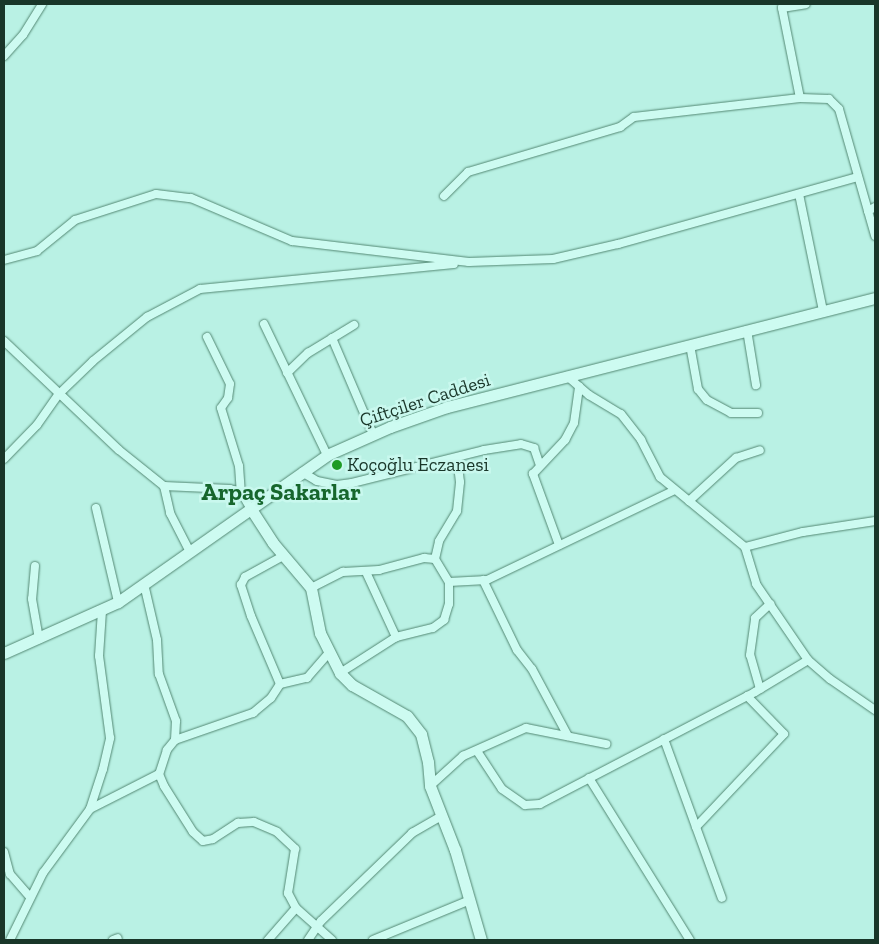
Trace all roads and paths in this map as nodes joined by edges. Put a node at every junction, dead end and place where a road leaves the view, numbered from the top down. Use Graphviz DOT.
graph roads {
  1 [pos="42,4"];
  2 [pos="806,4"];
  3 [pos="4,56"];
  4 [pos="800,98"];
  5 [pos="858,177"];
  6 [pos="799,194"];
  7 [pos="444,196"];
  8 [pos="872,209"];
  9 [pos="875,236"];
  10 [pos="4,260"];
  11 [pos="468,262"];
  12 [pos="875,298"];
  13 [pos="824,311"];
  14 [pos="264,324"];
  15 [pos="354,325"];
  16 [pos="747,330"];
  17 [pos="208,337"];
  18 [pos="332,338"];
  19 [pos="4,341"];
  20 [pos="690,344"];
  21 [pos="288,374"];
  22 [pos="567,376"];
  23 [pos="756,385"];
  24 [pos="578,386"];
  25 [pos="59,394"];
  26 [pos="758,413"];
  27 [pos="373,434"];
  28 [pos="760,450"];
  29 [pos="327,455"];
  30 [pos="457,458"];
  31 [pos="4,459"];
  32 [pos="540,465"];
  33 [pos="302,472"];
  34 [pos="164,486"];
  35 [pos="673,491"];
  36 [pos="241,492"];
  37 [pos="689,501"];
  38 [pos="96,508"];
  39 [pos="251,508"];
  40 [pos="875,521"];
  41 [pos="559,545"];
  42 [pos="745,547"];
  43 [pos="190,550"];
  44 [pos="283,556"];
  45 [pos="435,558"];
  46 [pos="34,566"];
  47 [pos="366,572"];
  48 [pos="483,580"];
  49 [pos="449,582"];
  50 [pos="144,584"];
  51 [pos="311,588"];
  52 [pos="118,602"];
  53 [pos="770,604"];
  54 [pos="102,611"];
  55 [pos="396,637"];
  56 [pos="39,639"];
  57 [pos="4,653"];
  58 [pos="328,654"];
  59 [pos="808,660"];
  60 [pos="340,673"];
  61 [pos="280,684"];
  62 [pos="760,689"];
  63 [pos="747,696"];
  64 [pos="875,710"];
  65 [pos="568,736"];
  66 [pos="664,739"];
  67 [pos="175,740"];
  68 [pos="606,744"];
  69 [pos="477,751"];
  70 [pos="159,774"];
  71 [pos="589,778"];
  72 [pos="430,786"];
  73 [pos="90,809"];
  74 [pos="442,816"];
  75 [pos="696,827"];
  76 [pos="4,852"];
  77 [pos="29,896"];
  78 [pos="722,898"];
  79 [pos="470,900"];
  80 [pos="296,908"];
  81 [pos="317,927"];
  82 [pos="12,937"];
  83 [pos="20,940"];
  84 [pos="268,940"];
  85 [pos="308,940"];
  86 [pos="332,940"];
  87 [pos="373,940"];
  88 [pos="481,940"];
  89 [pos="690,940"];
  1 -- 3 [label="street"];
  2 -- 4 [label="street"];
  4 -- 5 [label="street"];
  4 -- 7 [label="street"];
  5 -- 6 [label="street"];
  5 -- 8 [label="street"];
  6 -- 11 [label="street"];
  6 -- 13 [label="street"];
  8 -- 9 [label="street"];
  10 -- 11 [label="street"];
  11 -- 25 [label="street"];
  12 -- 13 [label="street, Çiftçiler Caddesi"];
  13 -- 16 [label="street, Çiftçiler Caddesi"];
  14 -- 21 [label="street"];
  15 -- 18 [label="street"];
  16 -- 20 [label="street, Çiftçiler Caddesi"];
  16 -- 23 [label="street"];
  17 -- 36 [label="street"];
  18 -- 21 [label="street"];
  18 -- 27 [label="street"];
  19 -- 25 [label="street"];
  20 -- 22 [label="street, Çiftçiler Caddesi"];
  20 -- 26 [label="street"];
  21 -- 29 [label="street"];
  22 -- 24 [label="street"];
  22 -- 27 [label="street, Çiftçiler Caddesi"];
  24 -- 32 [label="street"];
  24 -- 35 [label="street"];
  25 -- 31 [label="street"];
  25 -- 34 [label="street"];
  27 -- 29 [label="street, Çiftçiler Caddesi"];
  28 -- 37 [label="street"];
  29 -- 33 [label="street, Çiftçiler Caddesi"];
  30 -- 32 [label="street"];
  30 -- 33 [label="street"];
  30 -- 45 [label="street"];
  32 -- 41 [label="street"];
  33 -- 39 [label="street, Çiftçiler Caddesi"];
  34 -- 36 [label="street"];
  34 -- 43 [label="street"];
  35 -- 37 [label="street"];
  35 -- 41 [label="street"];
  36 -- 39 [label="street"];
  37 -- 42 [label="street"];
  38 -- 52 [label="street"];
  39 -- 43 [label="street, Çiftçiler Caddesi"];
  39 -- 44 [label="street"];
  40 -- 42 [label="street"];
  41 -- 48 [label="street"];
  42 -- 53 [label="street"];
  43 -- 50 [label="street, Çiftçiler Caddesi"];
  44 -- 51 [label="street"];
  44 -- 61 [label="street"];
  45 -- 47 [label="street"];
  45 -- 49 [label="street"];
  46 -- 56 [label="street"];
  47 -- 51 [label="street"];
  47 -- 55 [label="street"];
  48 -- 49 [label="street"];
  48 -- 65 [label="street"];
  49 -- 55 [label="street"];
  50 -- 52 [label="street, Çiftçiler Caddesi"];
  50 -- 67 [label="street"];
  51 -- 58 [label="street"];
  52 -- 54 [label="street, Çiftçiler Caddesi"];
  53 -- 59 [label="street"];
  53 -- 62 [label="street"];
  54 -- 56 [label="street, Çiftçiler Caddesi"];
  54 -- 73 [label="street"];
  55 -- 60 [label="street"];
  56 -- 57 [label="street, Çiftçiler Caddesi"];
  58 -- 60 [label="street"];
  58 -- 61 [label="street"];
  59 -- 62 [label="street"];
  59 -- 64 [label="street"];
  60 -- 72 [label="street"];
  61 -- 67 [label="street"];
  62 -- 63 [label="street"];
  63 -- 66 [label="street"];
  63 -- 75 [label="street"];
  65 -- 68 [label="street"];
  65 -- 69 [label="street"];
  66 -- 71 [label="street"];
  66 -- 75 [label="street"];
  67 -- 70 [label="street"];
  69 -- 71 [label="street"];
  69 -- 72 [label="street"];
  70 -- 73 [label="street"];
  70 -- 80 [label="street"];
  71 -- 89 [label="street"];
  72 -- 74 [label="street"];
  73 -- 77 [label="street"];
  74 -- 79 [label="street"];
  74 -- 81 [label="street"];
  75 -- 78 [label="street"];
  76 -- 77 [label="street"];
  77 -- 82 [label="street"];
  79 -- 87 [label="street"];
  79 -- 88 [label="street"];
  80 -- 81 [label="street"];
  80 -- 84 [label="street"];
  81 -- 85 [label="street"];
  81 -- 86 [label="street"];
  82 -- 83 [label="street"];
}
